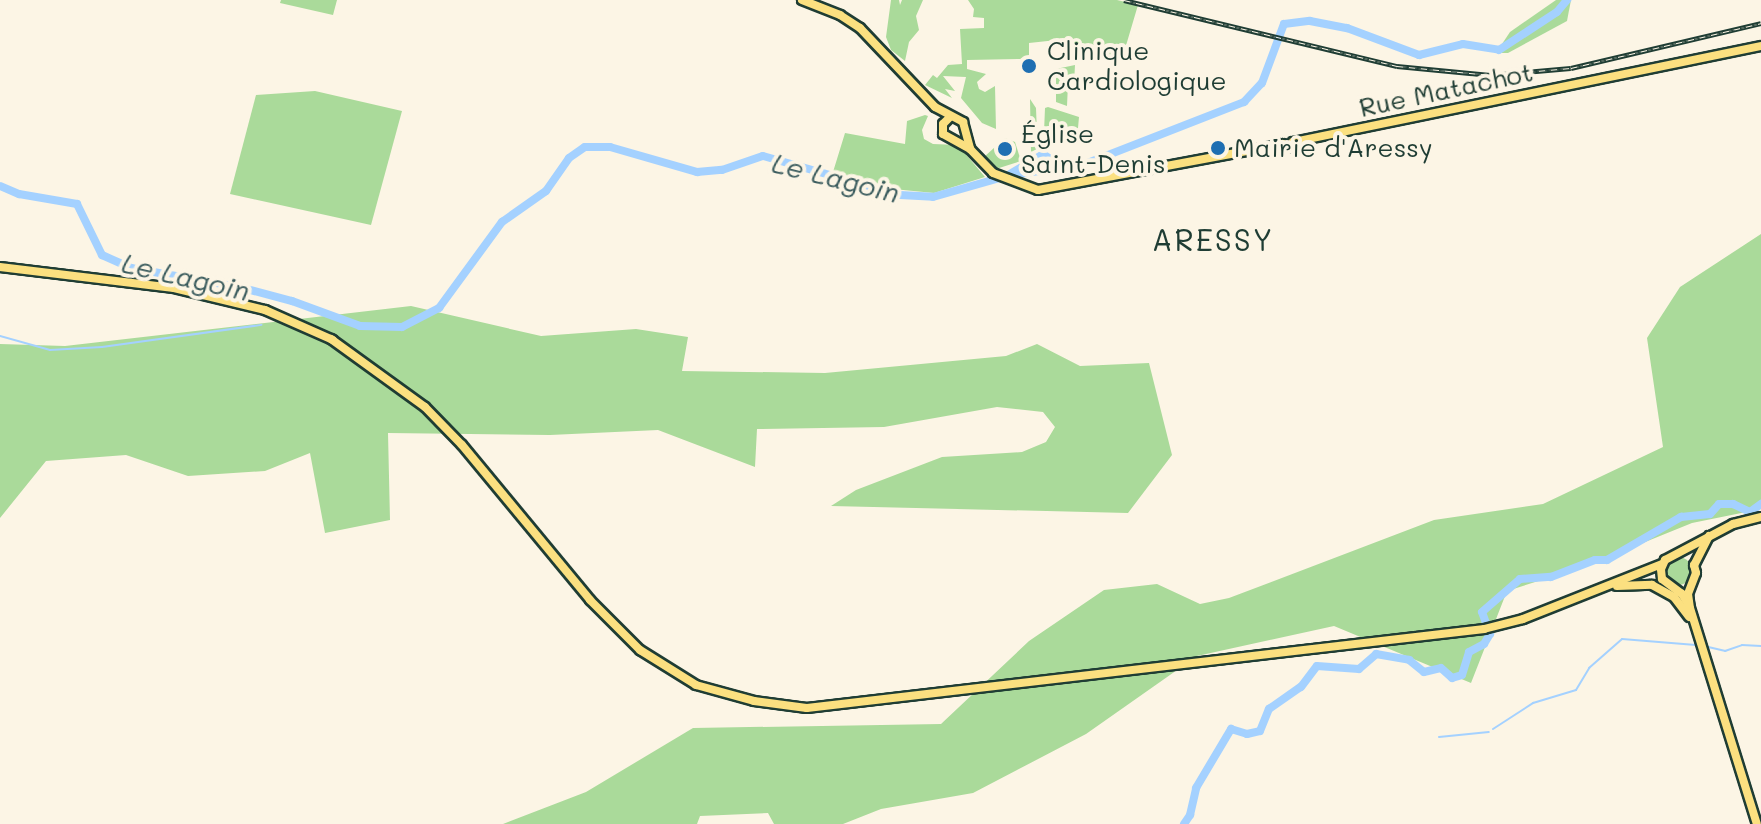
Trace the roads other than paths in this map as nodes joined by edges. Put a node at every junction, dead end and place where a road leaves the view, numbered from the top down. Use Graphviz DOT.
graph roads {
  1 [pos="802,0"];
  2 [pos="1761,46"];
  3 [pos="946,121"];
  4 [pos="964,133"];
  5 [pos="955,140"];
  6 [pos="970,149"];
  7 [pos="0,267"];
  8 [pos="1761,517"];
  9 [pos="1709,536"];
  10 [pos="1680,554"];
  11 [pos="1662,564"];
  12 [pos="1694,565"];
  13 [pos="1662,579"];
  14 [pos="1689,585"];
  15 [pos="1617,586"];
  16 [pos="1676,589"];
  17 [pos="1583,595"];
  18 [pos="1690,608"];
  19 [pos="1697,632"];
  20 [pos="1755,821"];
  1 -- 3 [label="main road"];
  2 -- 6 [label="main road, Rue Matachot"];
  3 -- 4 [label="main road"];
  3 -- 5 [label="main road"];
  4 -- 5 [label="main road"];
  4 -- 6 [label="main road, Rue Matachot"];
  5 -- 6 [label="main road, Rue Matachot"];
  7 -- 17 [label="main road"];
  8 -- 9 [label="main road"];
  9 -- 10 [label="main road"];
  9 -- 12 [label="main road"];
  10 -- 11 [label="main road"];
  10 -- 12 [label="main road"];
  11 -- 13 [label="main road"];
  11 -- 17 [label="main road"];
  12 -- 14 [label="main road"];
  13 -- 15 [label="main road"];
  13 -- 16 [label="main road"];
  14 -- 16 [label="main road"];
  14 -- 18 [label="main road"];
  15 -- 17 [label="main road"];
  15 -- 19 [label="main road"];
  16 -- 18 [label="main road"];
  18 -- 19 [label="main road"];
  19 -- 20 [label="main road"];
}
